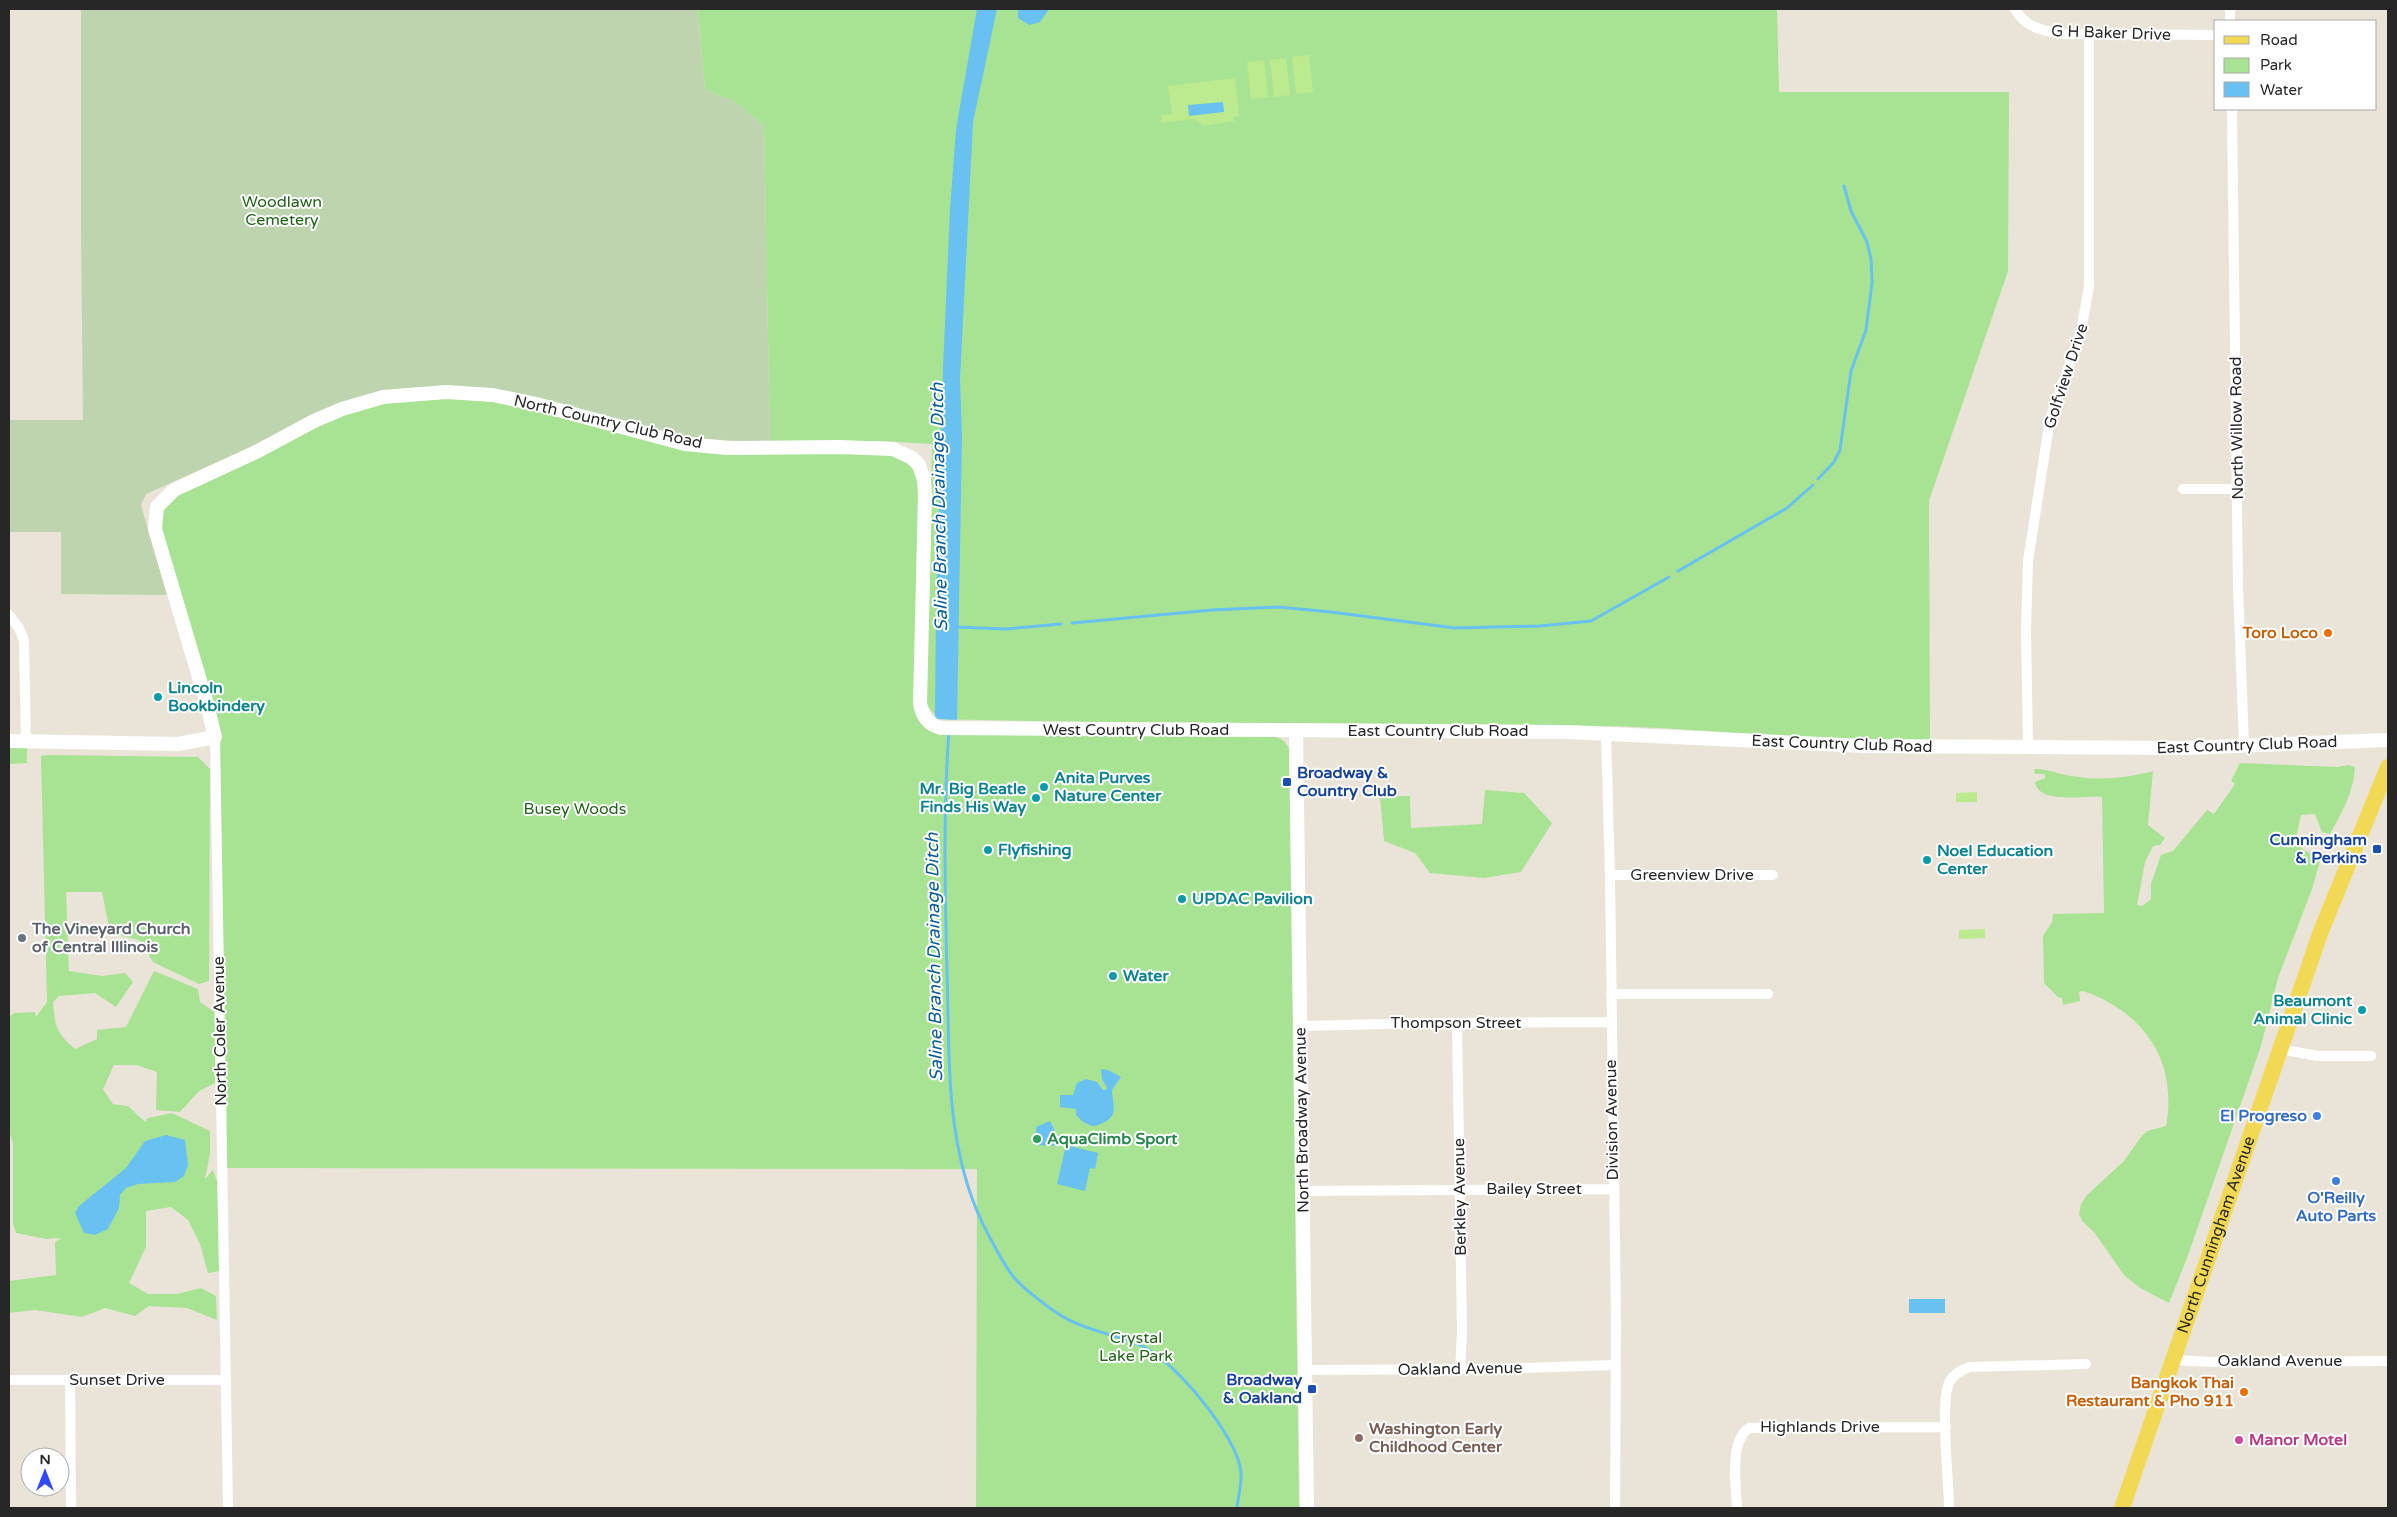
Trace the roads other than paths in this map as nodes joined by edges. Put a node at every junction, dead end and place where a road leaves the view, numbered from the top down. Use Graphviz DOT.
graph roads {
  1 [pos="2015,9"];
  2 [pos="2089,35"];
  3 [pos="2214,35"];
  4 [pos="2232,110"];
  5 [pos="2183,489"];
  6 [pos="2237,489"];
  7 [pos="163,561"];
  8 [pos="9,615"];
  9 [pos="975,729"];
  10 [pos="1296,731"];
  11 [pos="1606,732"];
  12 [pos="215,737"];
  13 [pos="2388,740"];
  14 [pos="9,741"];
  15 [pos="26,741"];
  16 [pos="2028,746"];
  17 [pos="2244,746"];
  18 [pos="2388,767"];
  19 [pos="1610,875"];
  20 [pos="1773,875"];
  21 [pos="1611,994"];
  22 [pos="1768,994"];
  23 [pos="1611,1022"];
  24 [pos="1456,1024"];
  25 [pos="1301,1026"];
  26 [pos="2280,1049"];
  27 [pos="2370,1056"];
  28 [pos="1614,1188"];
  29 [pos="1460,1189"];
  30 [pos="1303,1191"];
  31 [pos="2173,1360"];
  32 [pos="2388,1361"];
  33 [pos="2086,1364"];
  34 [pos="1615,1365"];
  35 [pos="1306,1370"];
  36 [pos="1460,1370"];
  37 [pos="70,1379"];
  38 [pos="9,1380"];
  39 [pos="226,1380"];
  40 [pos="1946,1427"];
  41 [pos="71,1508"];
  42 [pos="228,1508"];
  43 [pos="1307,1508"];
  44 [pos="1616,1508"];
  45 [pos="1737,1508"];
  46 [pos="1949,1508"];
  47 [pos="2122,1508"];
  1 -- 2 [label="street, G H Baker Drive"];
  2 -- 3 [label="street, G H Baker Drive"];
  2 -- 16 [label="street, Golfview Drive"];
  4 -- 6 [label="street, North Willow Road"];
  5 -- 6 [label="street"];
  6 -- 17 [label="street, North Willow Road"];
  7 -- 9 [label="street, North Country Club Road"];
  7 -- 12 [label="street, North Coler Avenue"];
  8 -- 15 [label="street"];
  9 -- 10 [label="street, West Country Club Road"];
  10 -- 11 [label="street, East Country Club Road"];
  10 -- 25 [label="street, North Broadway Avenue"];
  11 -- 16 [label="street, East Country Club Road"];
  11 -- 19 [label="street, Division Avenue"];
  12 -- 15 [label="street"];
  12 -- 39 [label="street, North Coler Avenue"];
  13 -- 17 [label="street, East Country Club Road"];
  14 -- 15 [label="street"];
  16 -- 17 [label="street, East Country Club Road"];
  18 -- 26 [label="main road, North Cunningham Avenue"];
  19 -- 20 [label="street, Greenview Drive"];
  19 -- 21 [label="street, Division Avenue"];
  21 -- 22 [label="street"];
  21 -- 23 [label="street, Division Avenue"];
  23 -- 24 [label="street, Thompson Street"];
  23 -- 28 [label="street, Division Avenue"];
  24 -- 25 [label="street, Thompson Street"];
  24 -- 29 [label="street, Berkley Avenue"];
  25 -- 30 [label="street, North Broadway Avenue"];
  26 -- 27 [label="street"];
  26 -- 31 [label="main road, North Cunningham Avenue"];
  28 -- 29 [label="street, Bailey Street"];
  28 -- 34 [label="street, Division Avenue"];
  29 -- 30 [label="street, Bailey Street"];
  29 -- 36 [label="street, Berkley Avenue"];
  30 -- 35 [label="street, North Broadway Avenue"];
  31 -- 32 [label="street, Oakland Avenue"];
  31 -- 47 [label="main road, North Cunningham Avenue"];
  33 -- 40 [label="street"];
  34 -- 36 [label="street, Oakland Avenue"];
  34 -- 44 [label="street, Division Avenue"];
  35 -- 36 [label="street, Oakland Avenue"];
  35 -- 43 [label="street, North Broadway Avenue"];
  37 -- 38 [label="street, Sunset Drive"];
  37 -- 39 [label="street, Sunset Drive"];
  37 -- 41 [label="street"];
  39 -- 42 [label="street, North Coler Avenue"];
  40 -- 45 [label="street, Highlands Drive"];
  40 -- 46 [label="street"];
}
